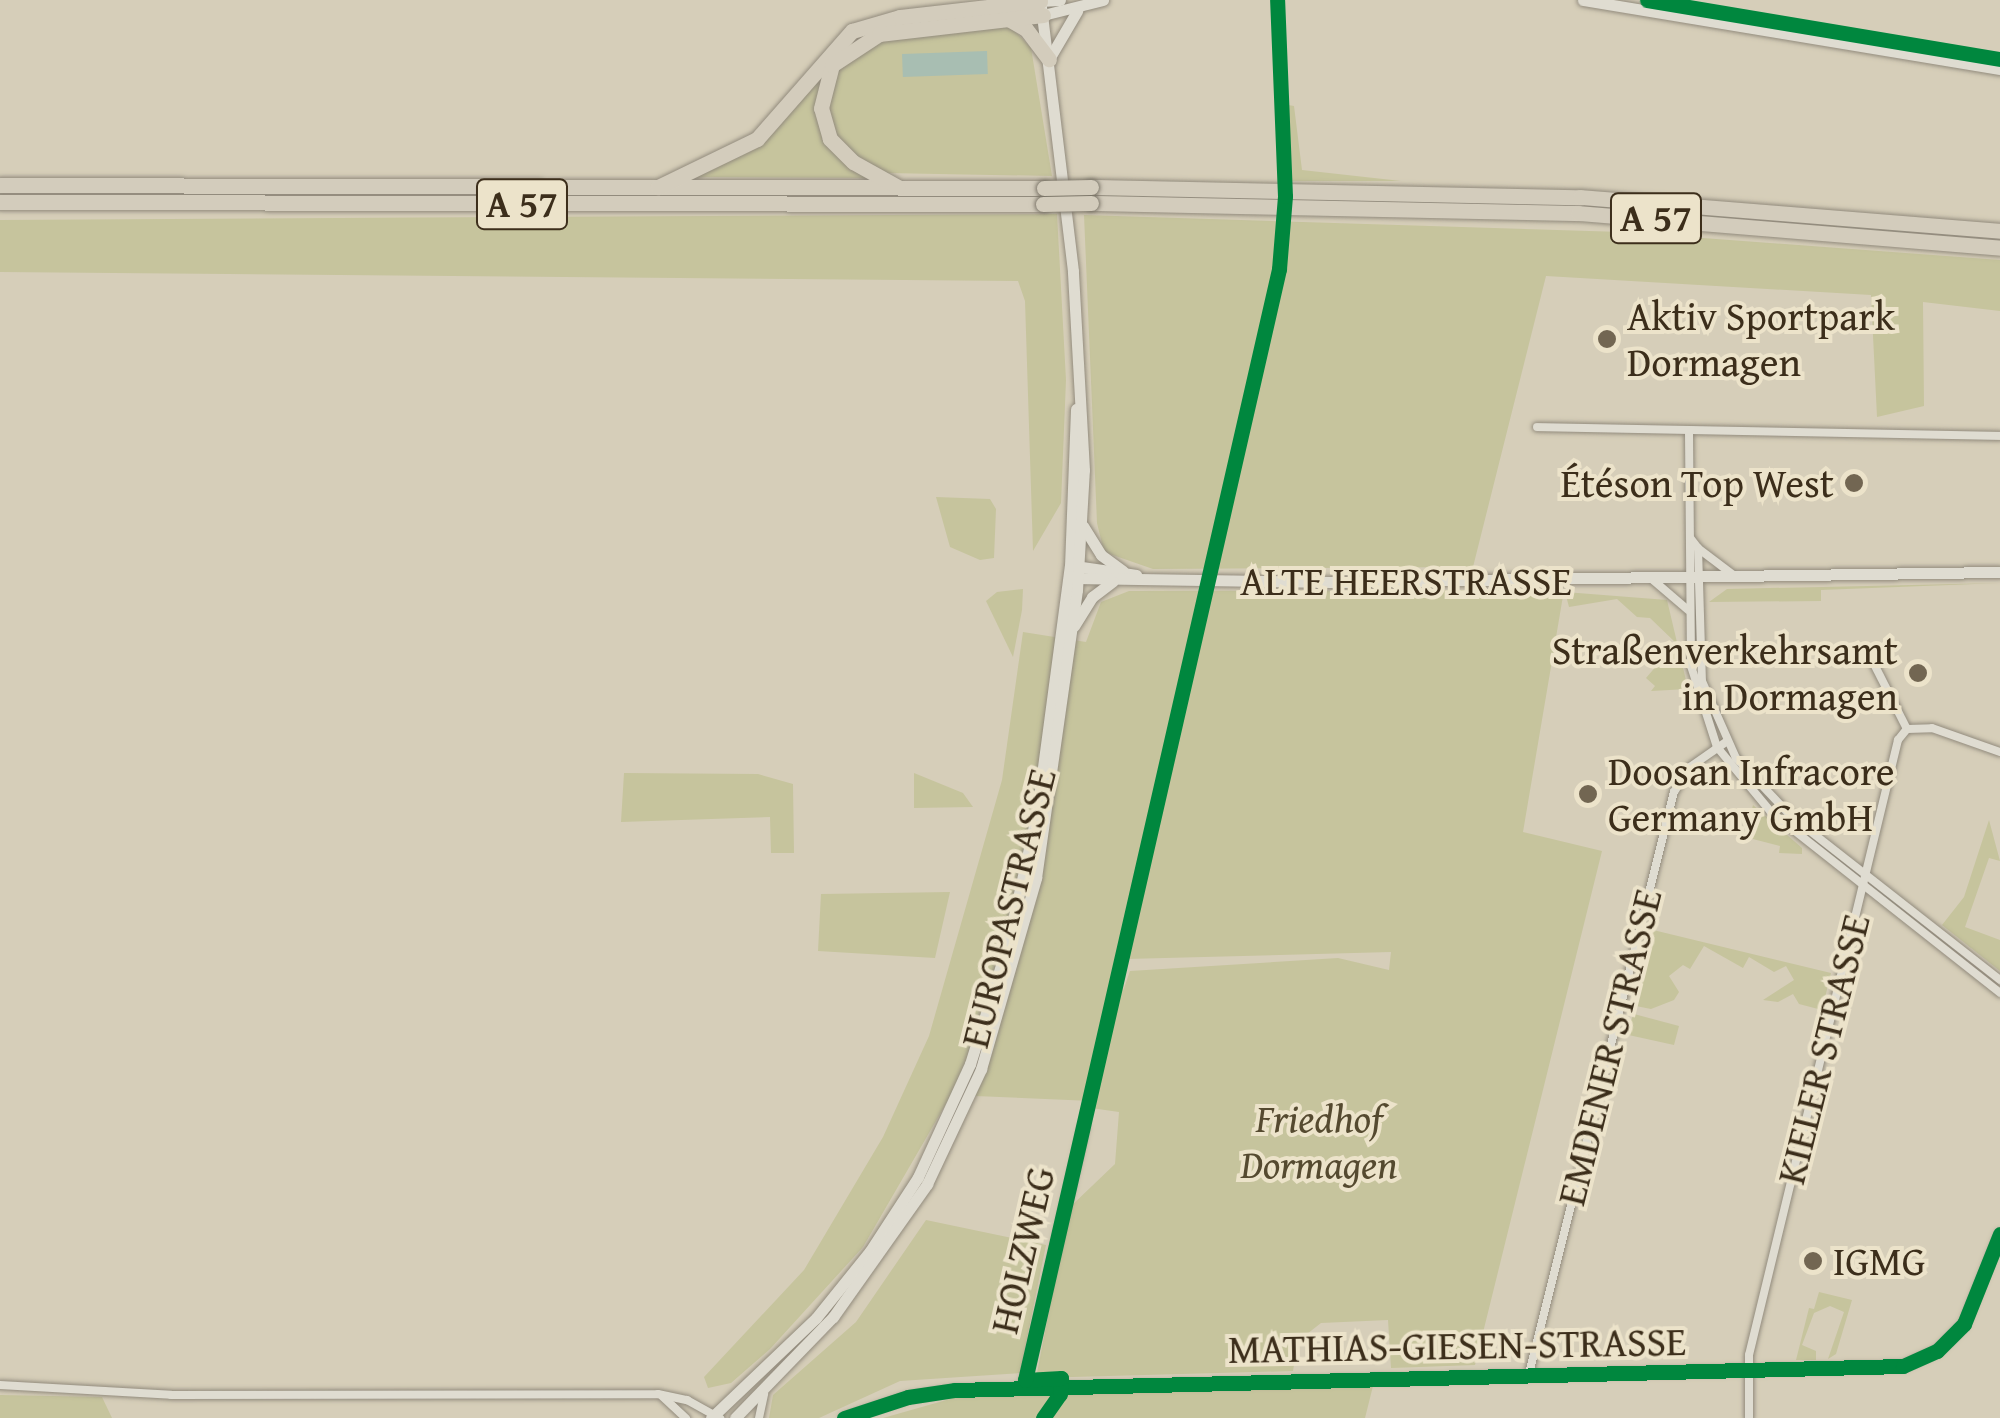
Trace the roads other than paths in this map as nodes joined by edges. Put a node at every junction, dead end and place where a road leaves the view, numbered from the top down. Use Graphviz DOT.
graph roads {
  1 [pos="1060,0"];
  2 [pos="1103,0"];
  3 [pos="1583,0"];
  4 [pos="1040,5"];
  5 [pos="1007,7"];
  6 [pos="1080,9"];
  7 [pos="1050,59"];
  8 [pos="2000,69"];
  9 [pos="0,185"];
  10 [pos="658,187"];
  11 [pos="898,187"];
  12 [pos="1044,196"];
  13 [pos="1269,197"];
  14 [pos="0,202"];
  15 [pos="2000,231"];
  16 [pos="2000,248"];
  17 [pos="1078,370"];
  18 [pos="1537,427"];
  19 [pos="1689,433"];
  20 [pos="2000,436"];
  21 [pos="1082,523"];
  22 [pos="1692,539"];
  23 [pos="1698,548"];
  24 [pos="1074,572"];
  25 [pos="2000,572"];
  26 [pos="1127,573"];
  27 [pos="1735,576"];
  28 [pos="1693,578"];
  29 [pos="1160,579"];
  30 [pos="1653,580"];
  31 [pos="1113,581"];
  32 [pos="1688,610"];
  33 [pos="1072,630"];
  34 [pos="1873,662"];
  35 [pos="1907,730"];
  36 [pos="1721,745"];
  37 [pos="2000,752"];
  38 [pos="1863,880"];
  39 [pos="2000,980"];
  40 [pos="2000,992"];
  41 [pos="1084,1127"];
  42 [pos="2000,1234"];
  43 [pos="1747,1372"];
  44 [pos="1529,1374"];
  45 [pos="0,1385"];
  46 [pos="769,1386"];
  47 [pos="1023,1388"];
  48 [pos="658,1394"];
  49 [pos="715,1417"];
  50 [pos="686,1418"];
  51 [pos="735,1418"];
  52 [pos="759,1418"];
  53 [pos="844,1418"];
  54 [pos="1750,1418"];
  1 -- 4 [label="main road"];
  2 -- 6 [label="main road"];
  3 -- 8 [label="main road"];
  4 -- 5 [label="highway"];
  4 -- 6 [label="main road"];
  4 -- 7 [label="main road, EUROPASTRASSE"];
  5 -- 7 [label="highway"];
  5 -- 10 [label="highway"];
  5 -- 11 [label="highway"];
  6 -- 7 [label="main road"];
  7 -- 17 [label="main road, EUROPASTRASSE"];
  9 -- 10 [label="highway, A 57"];
  10 -- 11 [label="highway, A 57"];
  11 -- 12 [label="highway, A 57"];
  12 -- 13 [label="highway, A 57, bridge"];
  12 -- 14 [label="highway, A 57"];
  13 -- 15 [label="highway, A 57"];
  13 -- 16 [label="highway, A 57"];
  17 -- 21 [label="main road, EUROPASTRASSE"];
  17 -- 24 [label="main road, EUROPASTRASSE"];
  18 -- 19 [label="street"];
  19 -- 20 [label="street"];
  19 -- 22 [label="street"];
  21 -- 24 [label="main road, EUROPASTRASSE"];
  21 -- 26 [label="main road"];
  22 -- 23 [label="street"];
  22 -- 28 [label="street"];
  23 -- 27 [label="street"];
  23 -- 28 [label="street"];
  24 -- 26 [label="main road, ALTE HEERSTRASSE"];
  24 -- 31 [label="main road, ALTE HEERSTRASSE"];
  24 -- 33 [label="main road, EUROPASTRASSE"];
  24 -- 49 [label="main road, EUROPASTRASSE"];
  25 -- 27 [label="main road, ALTE HEERSTRASSE"];
  26 -- 29 [label="main road, ALTE HEERSTRASSE"];
  27 -- 28 [label="main road, ALTE HEERSTRASSE"];
  28 -- 30 [label="main road, ALTE HEERSTRASSE"];
  28 -- 32 [label="street"];
  28 -- 36 [label="street"];
  29 -- 30 [label="main road, ALTE HEERSTRASSE"];
  29 -- 31 [label="main road, ALTE HEERSTRASSE"];
  30 -- 32 [label="street"];
  31 -- 33 [label="main road"];
  32 -- 36 [label="street"];
  33 -- 46 [label="main road, EUROPASTRASSE"];
  34 -- 35 [label="street"];
  35 -- 37 [label="street"];
  35 -- 38 [label="street, KIELER STRASSE"];
  36 -- 38 [label="street"];
  36 -- 44 [label="street, EMDENER STRASSE"];
  38 -- 39 [label="street"];
  38 -- 40 [label="street"];
  38 -- 43 [label="street, KIELER STRASSE"];
  41 -- 47 [label="street, HOLZWEG"];
  42 -- 43 [label="street, MATHIAS-GIESEN-STRASSE"];
  43 -- 44 [label="street, MATHIAS-GIESEN-STRASSE"];
  43 -- 54 [label="street, KIELER STRASSE"];
  44 -- 47 [label="street, MATHIAS-GIESEN-STRASSE"];
  45 -- 48 [label="street"];
  46 -- 51 [label="main road, EUROPASTRASSE"];
  46 -- 52 [label="street"];
  47 -- 53 [label="street, MATHIAS-GIESEN-STRASSE"];
  48 -- 49 [label="street"];
  48 -- 50 [label="street"];
}
